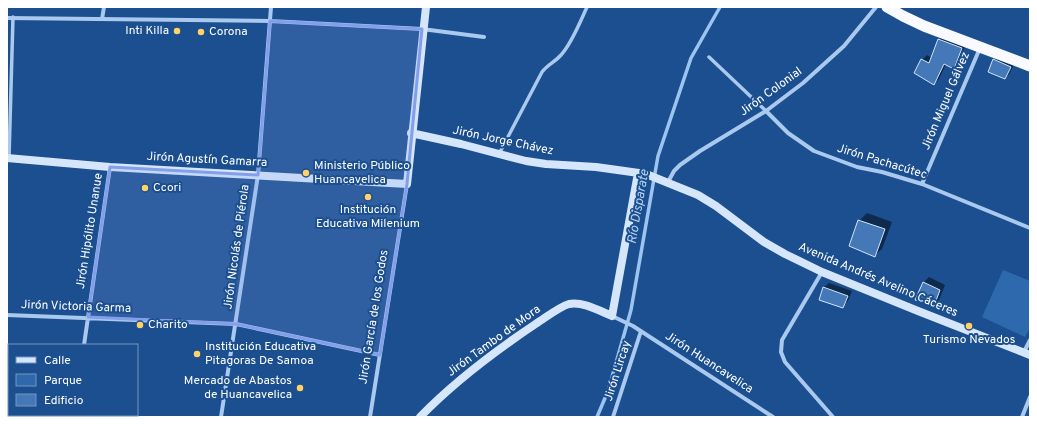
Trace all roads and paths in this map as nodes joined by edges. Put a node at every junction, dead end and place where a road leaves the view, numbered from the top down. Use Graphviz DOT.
graph roads {
  1 [pos="104,7"];
  2 [pos="271,7"];
  3 [pos="426,7"];
  4 [pos="587,7"];
  5 [pos="876,7"];
  6 [pos="887,7"];
  7 [pos="13,17"];
  8 [pos="7,18"];
  9 [pos="102,19"];
  10 [pos="270,21"];
  11 [pos="422,29"];
  12 [pos="484,37"];
  13 [pos="980,48"];
  14 [pos="709,57"];
  15 [pos="1030,66"];
  16 [pos="766,111"];
  17 [pos="411,133"];
  18 [pos="499,154"];
  19 [pos="8,158"];
  20 [pos="110,167"];
  21 [pos="642,174"];
  22 [pos="258,175"];
  23 [pos="665,181"];
  24 [pos="407,184"];
  25 [pos="922,184"];
  26 [pos="1030,228"];
  27 [pos="822,272"];
  28 [pos="7,315"];
  29 [pos="612,316"];
  30 [pos="88,317"];
  31 [pos="236,324"];
  32 [pos="633,326"];
  33 [pos="641,331"];
  34 [pos="1030,340"];
  35 [pos="84,344"];
  36 [pos="1027,353"];
  37 [pos="380,355"];
  38 [pos="1030,397"];
  39 [pos="221,417"];
  40 [pos="370,417"];
  41 [pos="420,417"];
  42 [pos="613,417"];
  43 [pos="773,417"];
  44 [pos="833,417"];
  45 [pos="1022,417"];
  1 -- 9 [label="street"];
  2 -- 10 [label="street, Jirón Nicolás de Piérola"];
  3 -- 11 [label="main road, Jirón García de los Godos"];
  4 -- 18 [label="street"];
  5 -- 16 [label="street, Jirón Colonial"];
  6 -- 13 [label="highway"];
  7 -- 8 [label="street"];
  7 -- 9 [label="street"];
  7 -- 19 [label="street"];
  9 -- 10 [label="street"];
  10 -- 11 [label="street"];
  10 -- 22 [label="street, Jirón Nicolás de Piérola"];
  11 -- 12 [label="street"];
  11 -- 17 [label="main road, Jirón García de los Godos"];
  13 -- 15 [label="highway"];
  13 -- 25 [label="street, Jirón Miguel Gálvez"];
  14 -- 16 [label="street, Jirón Pachacútec"];
  16 -- 23 [label="street, Jirón Colonial"];
  16 -- 25 [label="street, Jirón Pachacútec"];
  17 -- 18 [label="main road, Jirón Jorge Chávez"];
  17 -- 24 [label="main road, Jirón García de los Godos"];
  18 -- 21 [label="main road, Jirón Jorge Chávez"];
  19 -- 20 [label="main road, Jirón Agustín Gamarra"];
  20 -- 22 [label="main road, Jirón Agustín Gamarra"];
  20 -- 30 [label="street, Jirón Hipólito Unanue"];
  21 -- 23 [label="main road, Avenida Andrés Avelino Cáceres"];
  21 -- 29 [label="main road"];
  22 -- 24 [label="main road, Jirón Agustín Gamarra"];
  22 -- 31 [label="street, Jirón Nicolás de Piérola"];
  23 -- 27 [label="main road, Avenida Andrés Avelino Cáceres"];
  24 -- 37 [label="street, Jirón García de los Godos"];
  25 -- 26 [label="street, Jirón Pachacútec"];
  27 -- 36 [label="main road, Avenida Andrés Avelino Cáceres"];
  27 -- 44 [label="street"];
  28 -- 30 [label="street, Jirón Victoria Garma"];
  29 -- 32 [label="street, Jirón Tambo de Mora"];
  29 -- 41 [label="main road, Jirón Tambo de Mora"];
  30 -- 31 [label="street, Jirón Victoria Garma"];
  30 -- 35 [label="street, Jirón Hipólito Unanue"];
  31 -- 37 [label="street, Jirón Victoria Garma"];
  31 -- 39 [label="street, Jirón Nicolás de Piérola"];
  32 -- 33 [label="street, Jirón Huancavelica"];
  33 -- 42 [label="street, Jirón Lircay"];
  33 -- 43 [label="street, Jirón Huancavelica"];
  34 -- 36 [label="street"];
  37 -- 40 [label="street, Jirón García de los Godos"];
  38 -- 45 [label="street"];
}
